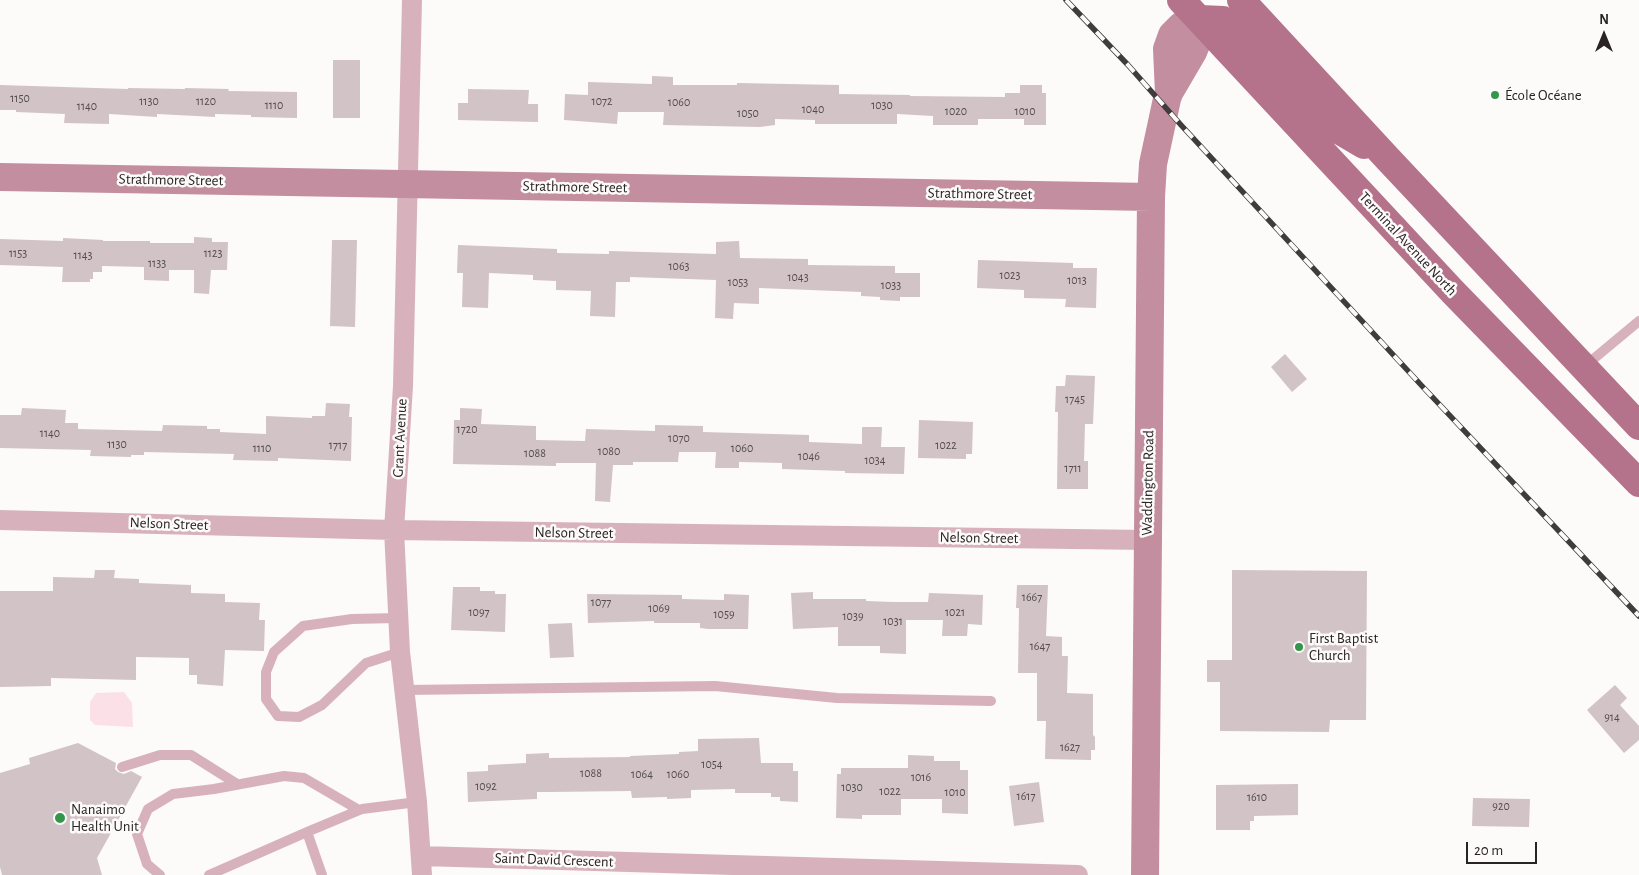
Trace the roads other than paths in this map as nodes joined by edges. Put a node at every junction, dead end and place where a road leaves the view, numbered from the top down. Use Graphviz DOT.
graph roads {
  1 [pos="412,0"];
  2 [pos="1181,0"];
  3 [pos="1241,0"];
  4 [pos="1198,10"];
  5 [pos="1388,159"];
  6 [pos="0,177"];
  7 [pos="408,185"];
  8 [pos="1151,197"];
  9 [pos="1639,321"];
  10 [pos="1584,367"];
  11 [pos="1639,426"];
  12 [pos="1639,483"];
  13 [pos="0,520"];
  14 [pos="394,530"];
  15 [pos="1148,540"];
  16 [pos="398,618"];
  17 [pos="400,652"];
  18 [pos="405,690"];
  19 [pos="991,701"];
  20 [pos="122,766"];
  21 [pos="237,784"];
  22 [pos="417,802"];
  23 [pos="359,810"];
  24 [pos="307,832"];
  25 [pos="421,866"];
  26 [pos="977,873"];
  27 [pos="160,875"];
  28 [pos="208,875"];
  29 [pos="322,875"];
  30 [pos="1078,875"];
  31 [pos="1145,875"];
  1 -- 7 [label="street, Grant Avenue"];
  2 -- 4 [label="main road, Terminal Avenue North"];
  3 -- 5 [label="main road"];
  4 -- 5 [label="main road"];
  4 -- 8 [label="street, Waddington Road"];
  4 -- 12 [label="main road, Terminal Avenue North"];
  5 -- 10 [label="main road"];
  6 -- 7 [label="street, Strathmore Street"];
  7 -- 8 [label="street, Strathmore Street"];
  7 -- 14 [label="street, Grant Avenue"];
  8 -- 15 [label="street, Waddington Road"];
  9 -- 10 [label="lane"];
  10 -- 11 [label="main road"];
  13 -- 14 [label="street, Nelson Street"];
  14 -- 15 [label="street, Nelson Street"];
  14 -- 16 [label="street, Grant Avenue"];
  15 -- 31 [label="street, Waddington Road"];
  16 -- 17 [label="street, Grant Avenue"];
  16 -- 17 [label="lane"];
  17 -- 18 [label="street, Grant Avenue"];
  18 -- 19 [label="lane"];
  18 -- 22 [label="street, Grant Avenue"];
  20 -- 21 [label="lane"];
  21 -- 23 [label="lane"];
  21 -- 27 [label="lane"];
  22 -- 23 [label="lane"];
  22 -- 25 [label="street, Grant Avenue"];
  23 -- 24 [label="lane"];
  24 -- 28 [label="lane"];
  24 -- 29 [label="lane"];
  25 -- 26 [label="street, Saint David Crescent"];
  26 -- 30 [label="street, Saint David Crescent"];
}
